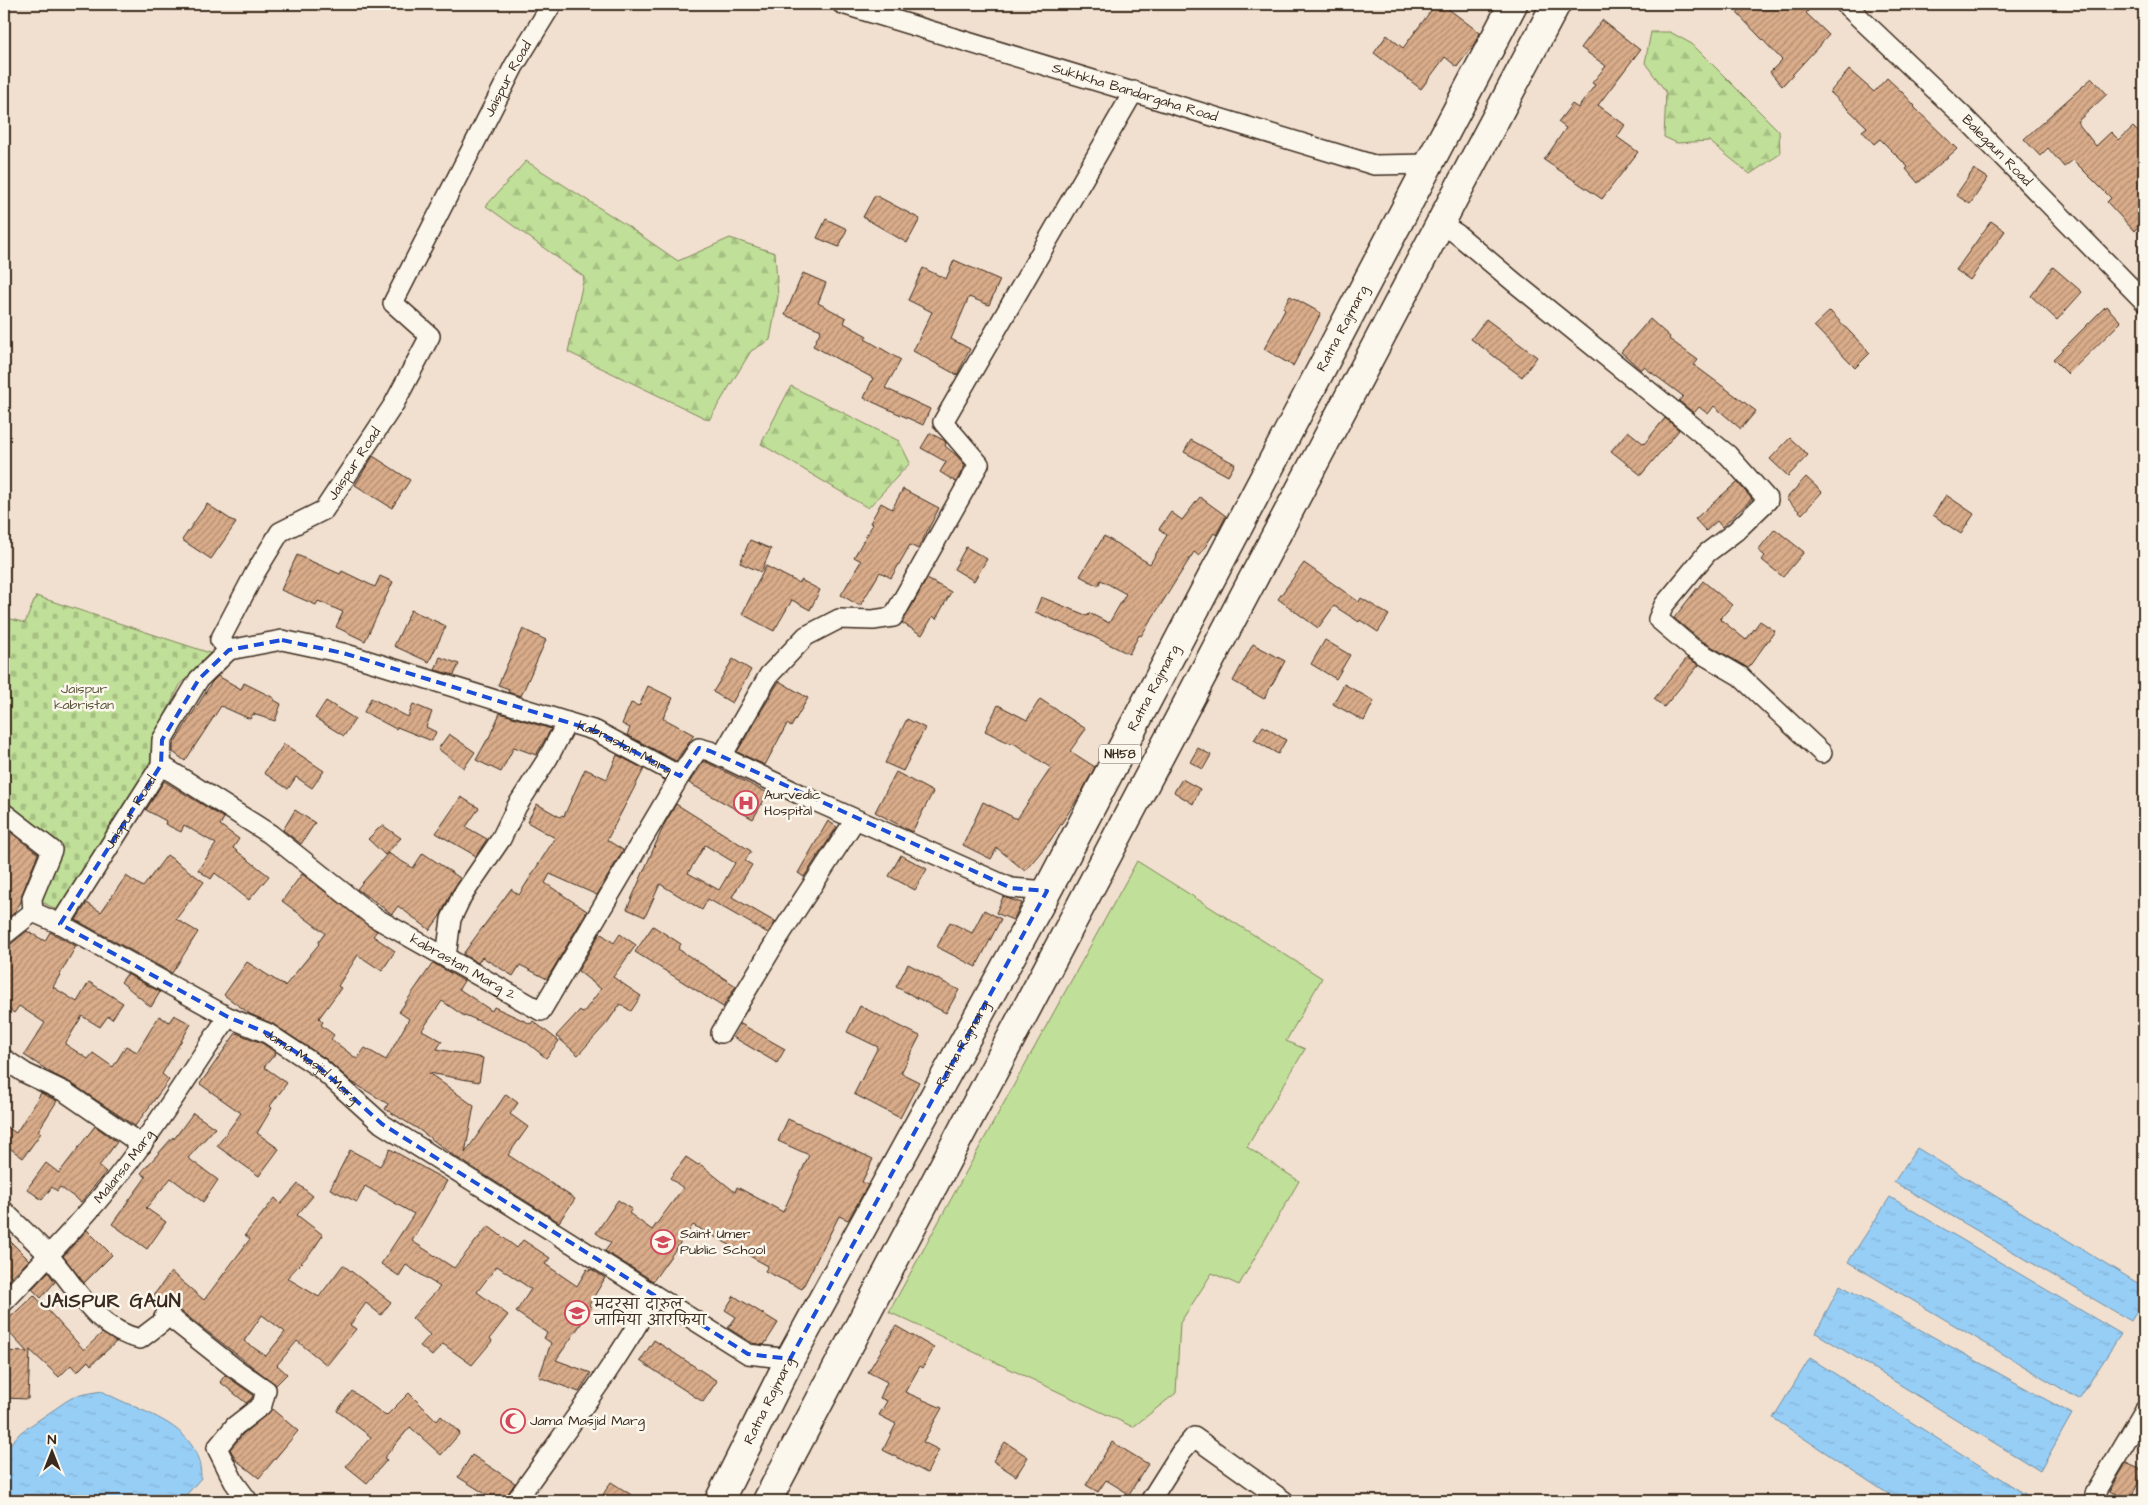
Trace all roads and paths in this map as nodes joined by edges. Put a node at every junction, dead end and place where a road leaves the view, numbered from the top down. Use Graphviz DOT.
graph roads {
  1 [pos="552,4"];
  2 [pos="842,4"];
  3 [pos="1513,4"];
  4 [pos="1556,4"];
  5 [pos="1845,4"];
  6 [pos="1134,92"];
  7 [pos="1430,164"];
  8 [pos="1440,224"];
  9 [pos="2144,301"];
  10 [pos="229,650"];
  11 [pos="567,722"];
  12 [pos="1822,753"];
  13 [pos="722,756"];
  14 [pos="161,765"];
  15 [pos="680,776"];
  16 [pos="4,814"];
  17 [pos="855,820"];
  18 [pos="1047,891"];
  19 [pos="33,912"];
  20 [pos="60,924"];
  21 [pos="4,936"];
  22 [pos="446,957"];
  23 [pos="228,1017"];
  24 [pos="721,1033"];
  25 [pos="4,1059"];
  26 [pos="142,1145"];
  27 [pos="4,1211"];
  28 [pos="49,1256"];
  29 [pos="654,1296"];
  30 [pos="4,1302"];
  31 [pos="790,1359"];
  32 [pos="2144,1411"];
  33 [pos="2095,1494"];
  34 [pos="248,1501"];
  35 [pos="516,1501"];
  36 [pos="719,1501"];
  37 [pos="767,1501"];
  38 [pos="1150,1501"];
  39 [pos="1284,1501"];
  1 -- 10 [label="street, Jaispur Road"];
  2 -- 6 [label="street, Sukhkha Bandargaha Road"];
  3 -- 7 [label="highway, Ratna Rajmarg / NH58"];
  4 -- 8 [label="highway, NH58"];
  5 -- 9 [label="street, Balegaun Road"];
  6 -- 7 [label="street, Sukhkha Bandargaha Road"];
  6 -- 13 [label="street"];
  7 -- 18 [label="highway, Ratna Rajmarg / NH58"];
  8 -- 12 [label="street"];
  8 -- 37 [label="highway, NH58"];
  10 -- 11 [label="street, Kabrastan Marg"];
  10 -- 14 [label="street, Jaispur Road"];
  11 -- 15 [label="street, Kabrastan Marg"];
  11 -- 22 [label="street"];
  13 -- 15 [label="street, Kabrastan Marg"];
  13 -- 17 [label="street, Kabrastan Marg"];
  14 -- 20 [label="street, Jaispur Road"];
  14 -- 22 [label="street, kabrastan Marg 2"];
  15 -- 22 [label="street, kabrastan Marg 2"];
  16 -- 19 [label="street"];
  17 -- 18 [label="street, Kabrastan Marg"];
  17 -- 24 [label="street"];
  18 -- 31 [label="highway, Ratna Rajmarg / NH58"];
  19 -- 20 [label="street, Jama Masjid Marg"];
  19 -- 21 [label="street"];
  20 -- 23 [label="street, Jama Masjid Marg"];
  23 -- 26 [label="street, Malansa Marg"];
  23 -- 29 [label="street, Jama Masjid Marg"];
  25 -- 26 [label="street"];
  26 -- 28 [label="street, Malansa Marg"];
  27 -- 28 [label="street"];
  28 -- 30 [label="street, Malansa Marg"];
  28 -- 34 [label="street"];
  29 -- 31 [label="street, Jama Masjid Marg"];
  29 -- 35 [label="street"];
  31 -- 36 [label="highway, Ratna Rajmarg / NH58"];
  32 -- 33 [label="street"];
  38 -- 39 [label="street"];
}
